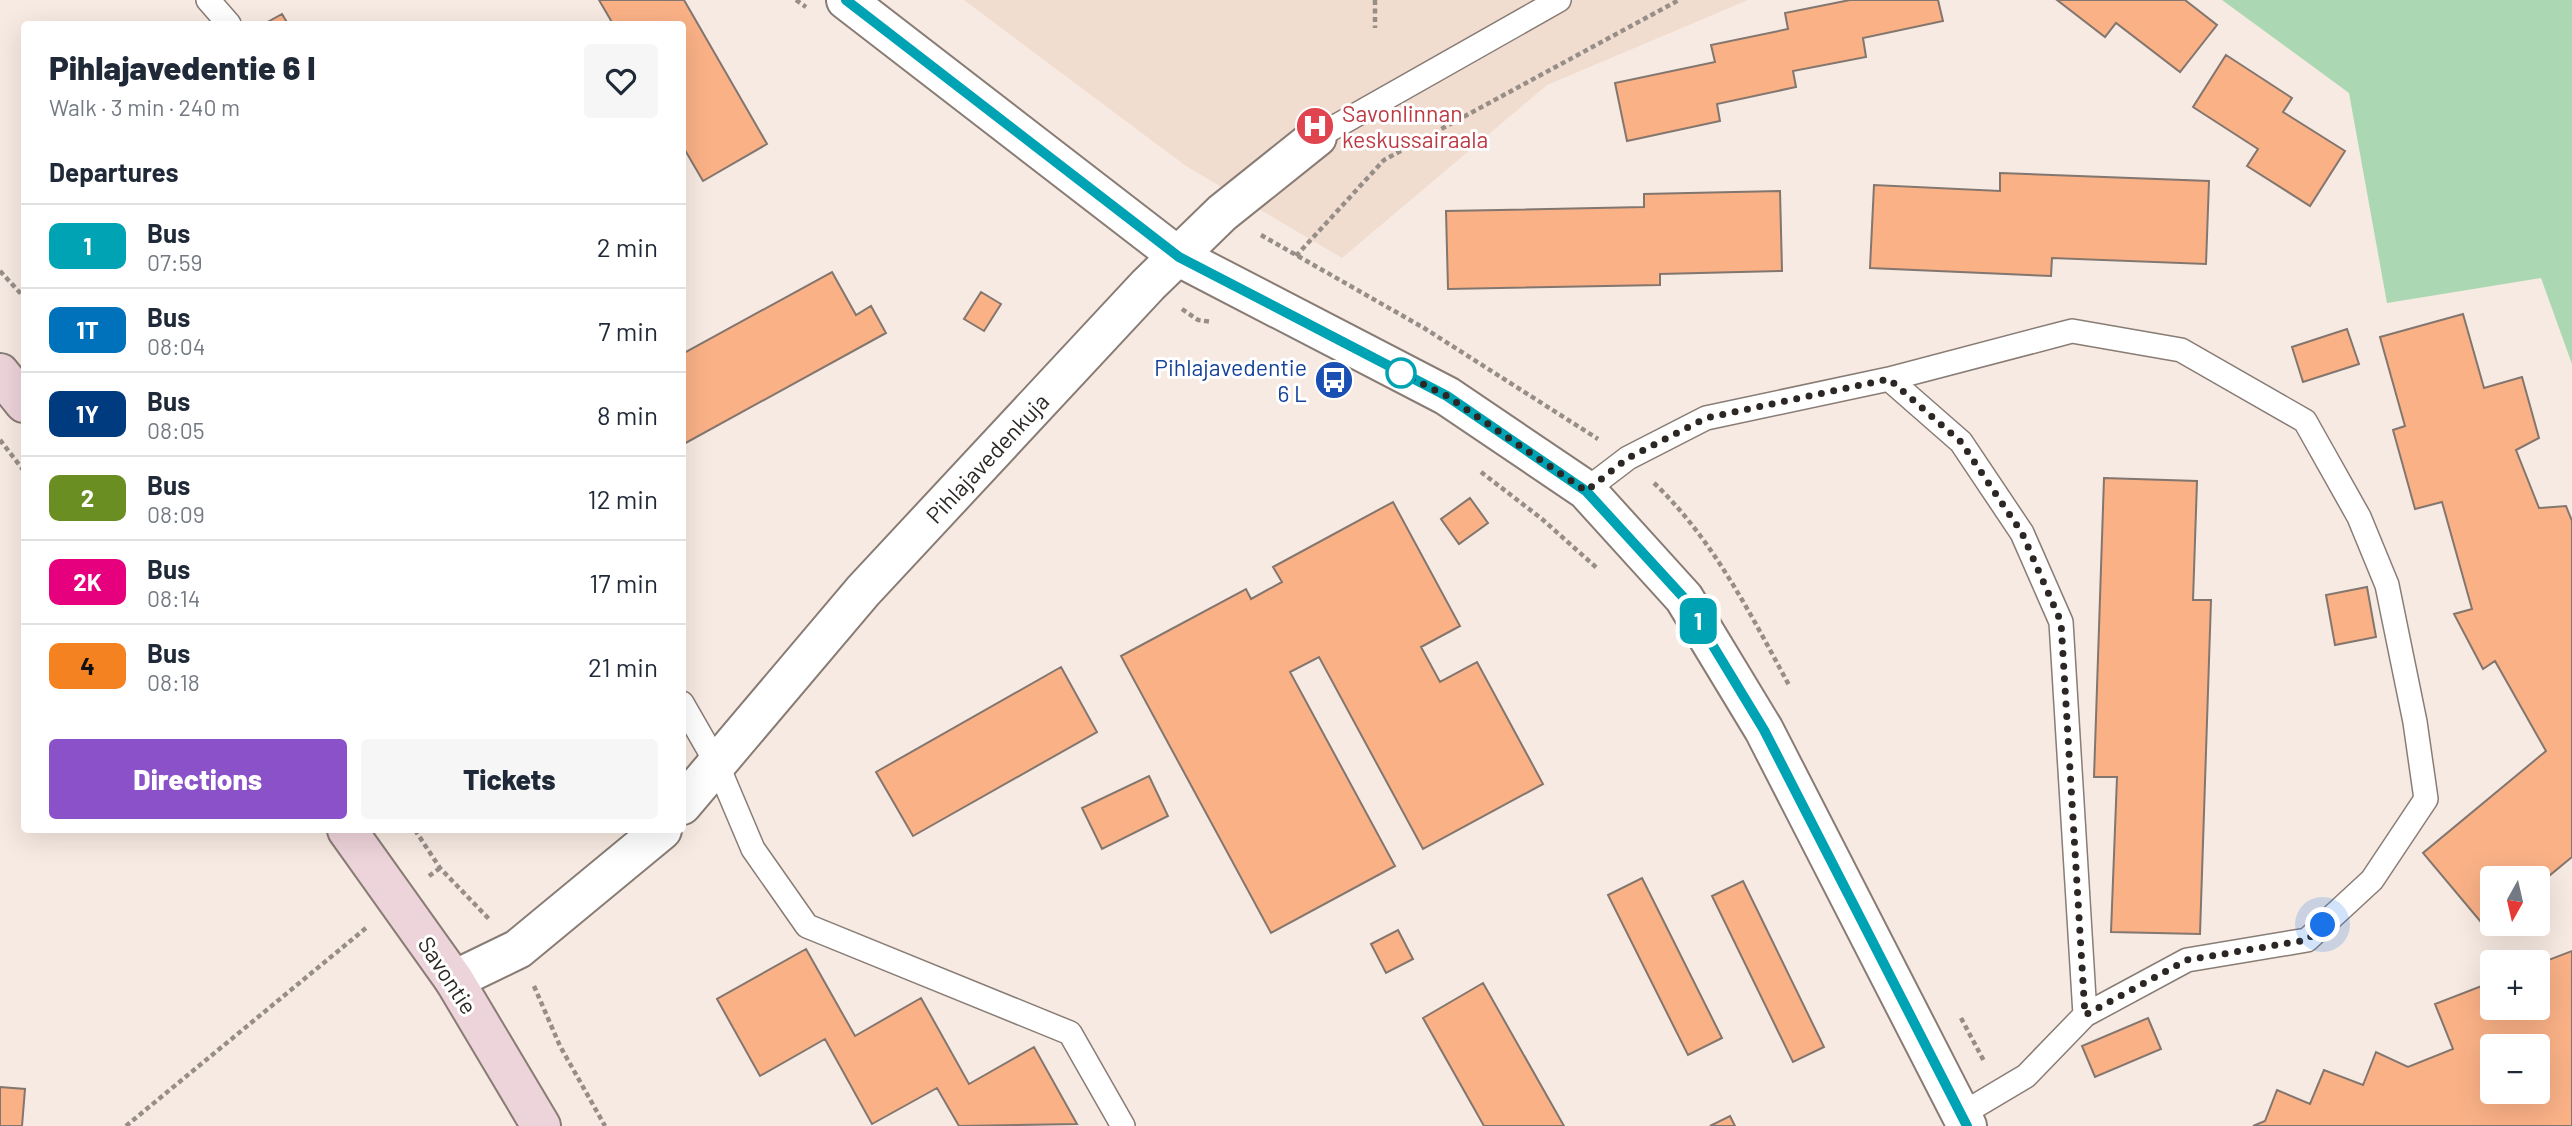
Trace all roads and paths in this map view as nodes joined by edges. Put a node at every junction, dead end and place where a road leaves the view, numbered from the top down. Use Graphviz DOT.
graph roads {
  1 [pos="208,0"];
  2 [pos="796,0"];
  3 [pos="846,0"];
  4 [pos="1375,0"];
  5 [pos="1559,0"];
  6 [pos="1679,0"];
  7 [pos="807,9"];
  8 [pos="226,21"];
  9 [pos="1375,28"];
  10 [pos="1317,137"];
  11 [pos="1296,256"];
  12 [pos="1179,257"];
  13 [pos="0,271"];
  14 [pos="1148,285"];
  15 [pos="21,294"];
  16 [pos="1216,322"];
  17 [pos="0,373"];
  18 [pos="1889,379"];
  19 [pos="21,399"];
  20 [pos="0,440"];
  21 [pos="21,467"];
  22 [pos="1480,471"];
  23 [pos="1586,491"];
  24 [pos="1601,572"];
  25 [pos="686,710"];
  26 [pos="717,764"];
  27 [pos="686,800"];
  28 [pos="349,833"];
  29 [pos="658,833"];
  30 [pos="374,920"];
  31 [pos="454,980"];
  32 [pos="2085,1015"];
  33 [pos="1964,1120"];
  34 [pos="126,1126"];
  35 [pos="541,1126"];
  36 [pos="1123,1126"];
  1 -- 8 [label="lane"];
  2 -- 7 [label="path"];
  3 -- 12 [label="street"];
  4 -- 9 [label="path"];
  5 -- 10 [label="lane"];
  6 -- 11 [label="path"];
  10 -- 12 [label="street, Pihlajavedenkuja"];
  12 -- 14 [label="street, Pihlajavedenkuja"];
  12 -- 23 [label="street"];
  13 -- 15 [label="path"];
  14 -- 16 [label="path"];
  14 -- 26 [label="street, Pihlajavedenkuja"];
  17 -- 19 [label="main road"];
  18 -- 23 [label="lane"];
  18 -- 32 [label="lane"];
  18 -- 32 [label="lane"];
  20 -- 21 [label="path"];
  22 -- 24 [label="path"];
  23 -- 33 [label="street"];
  25 -- 26 [label="lane"];
  26 -- 27 [label="street, Pihlajavedenkuja"];
  26 -- 36 [label="lane"];
  28 -- 31 [label="main road, Savontie"];
  29 -- 31 [label="street"];
  30 -- 34 [label="path"];
  31 -- 35 [label="main road, Savontie"];
  32 -- 33 [label="lane"];
}
